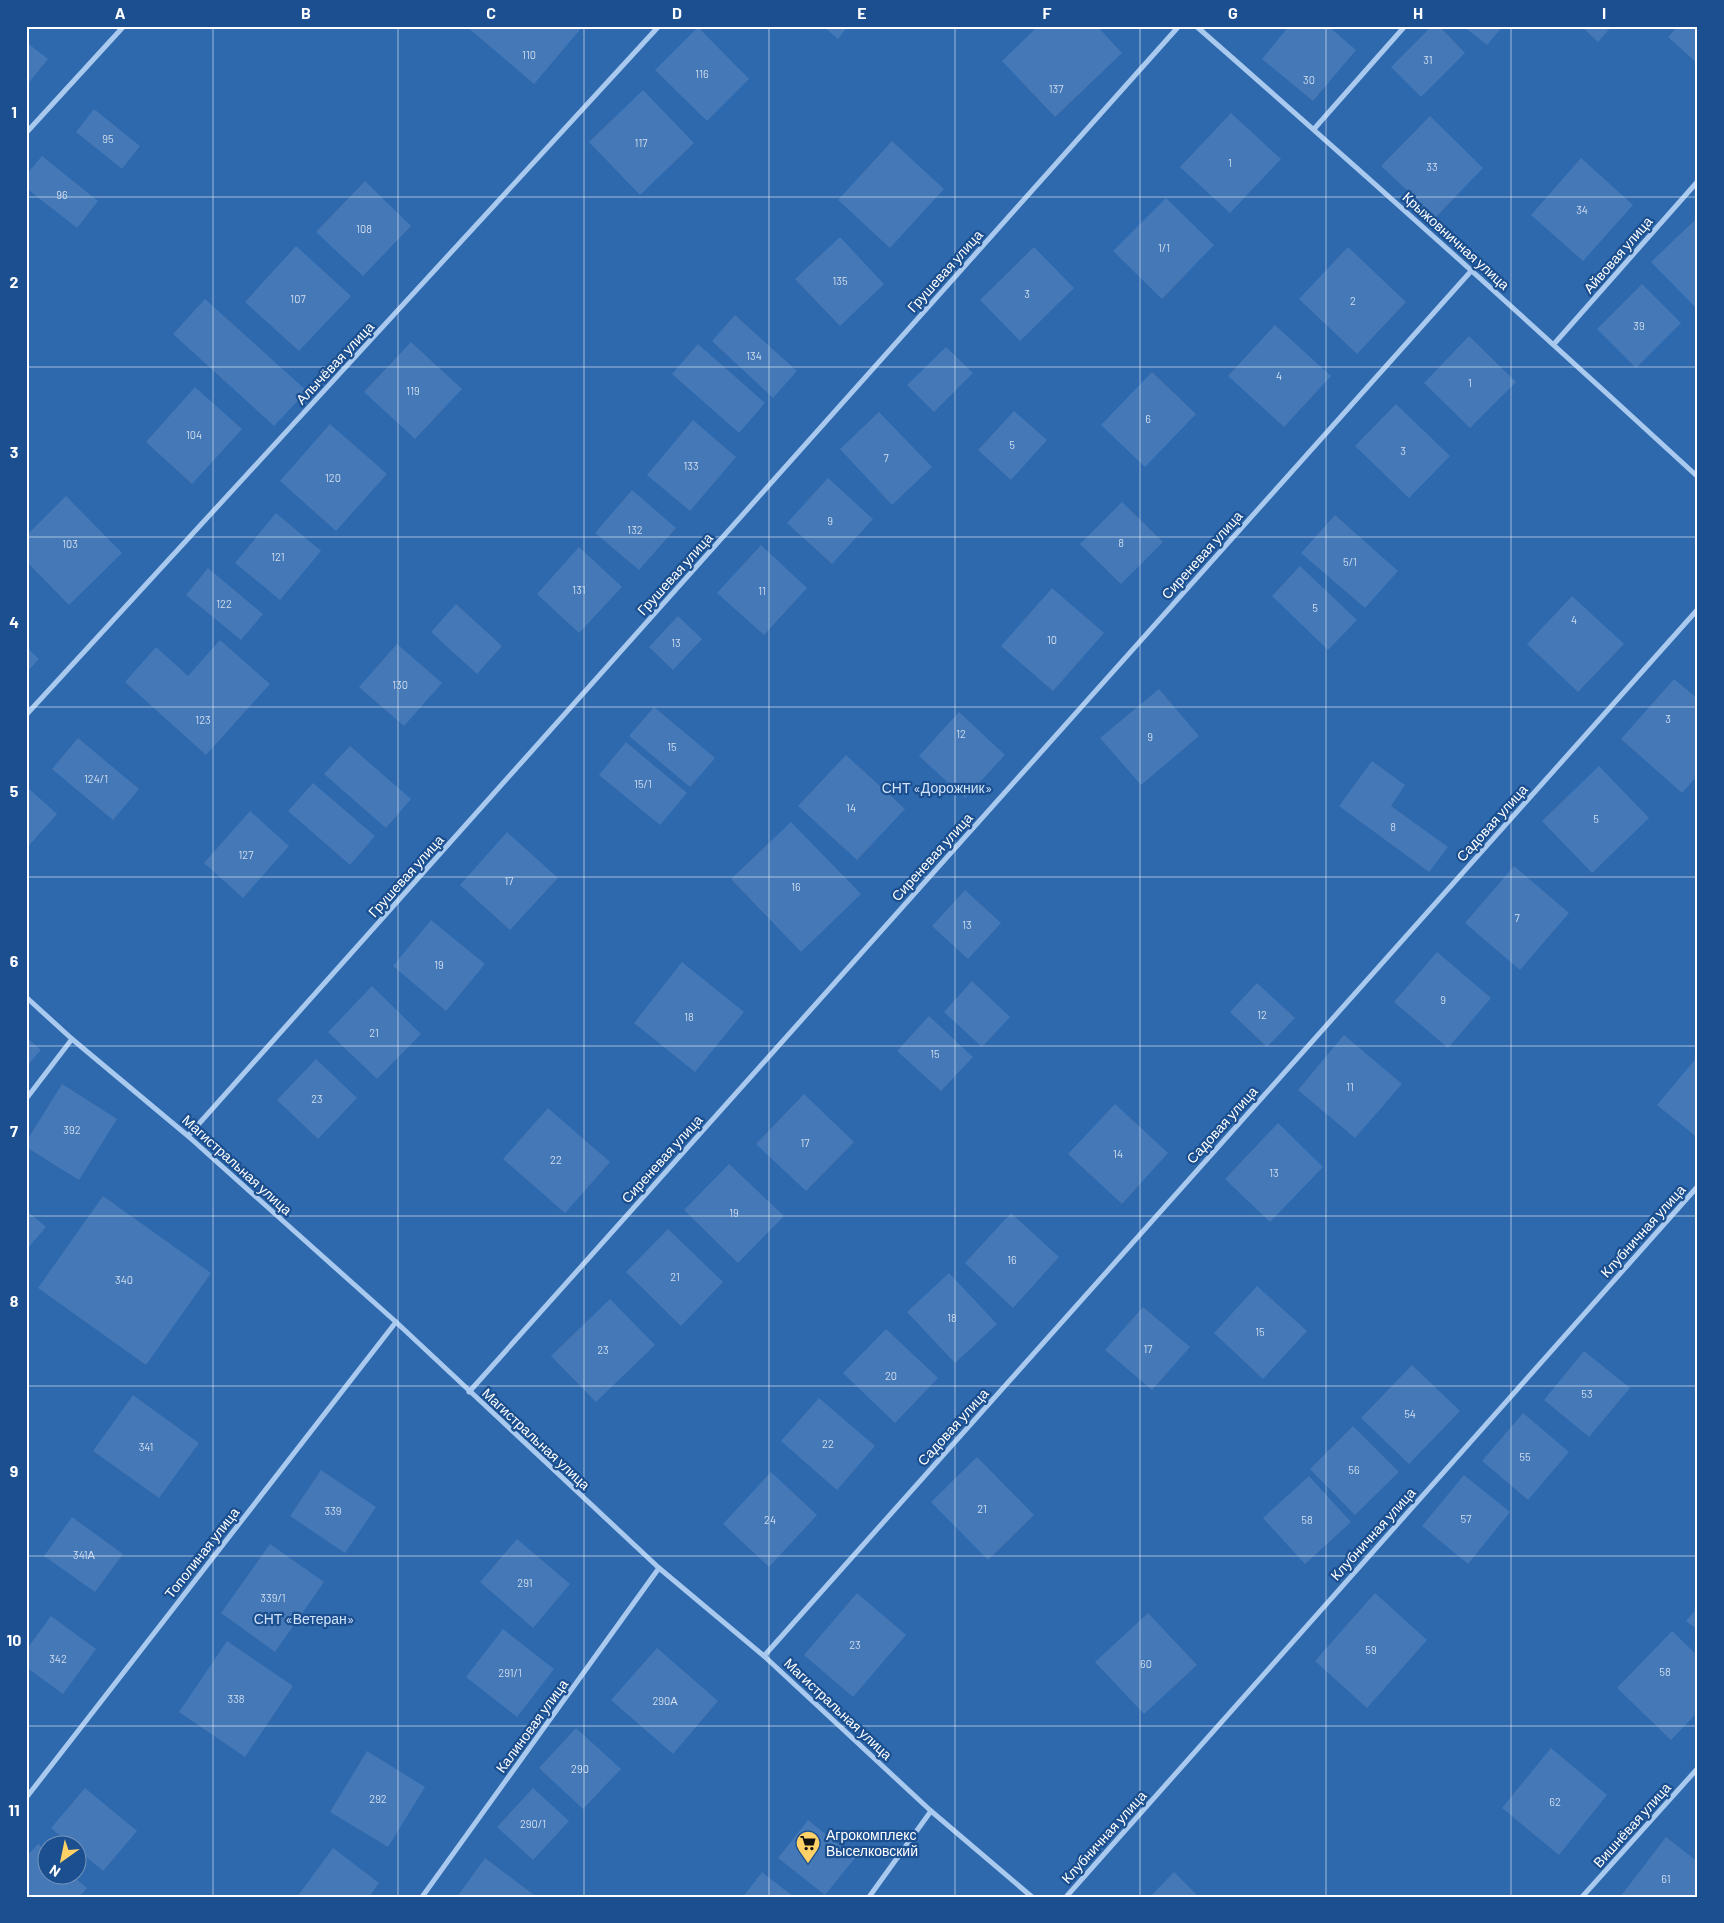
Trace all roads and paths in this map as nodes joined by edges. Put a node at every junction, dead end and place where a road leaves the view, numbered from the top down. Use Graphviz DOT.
graph roads {
  1 [pos="124,26"];
  2 [pos="660,26"];
  3 [pos="1179,26"];
  4 [pos="1196,26"];
  5 [pos="1405,26"];
  6 [pos="1314,129"];
  7 [pos="26,133"];
  8 [pos="1698,181"];
  9 [pos="1472,270"];
  10 [pos="1554,344"];
  11 [pos="1698,477"];
  12 [pos="1698,609"];
  13 [pos="26,714"];
  14 [pos="26,997"];
  15 [pos="72,1039"];
  16 [pos="26,1099"];
  17 [pos="188,1136"];
  18 [pos="1698,1186"];
  19 [pos="396,1322"];
  20 [pos="469,1392"];
  21 [pos="659,1568"];
  22 [pos="764,1656"];
  23 [pos="1698,1768"];
  24 [pos="26,1798"];
  25 [pos="931,1810"];
  26 [pos="422,1897"];
  27 [pos="869,1897"];
  28 [pos="1032,1897"];
  29 [pos="1066,1897"];
  30 [pos="1582,1897"];
  1 -- 7 [label="street"];
  2 -- 13 [label="street, Алычёвая улица"];
  3 -- 17 [label="street, Грушевая улица"];
  4 -- 6 [label="street, Крыжовничная улица"];
  5 -- 6 [label="street"];
  6 -- 9 [label="street, Крыжовничная улица"];
  8 -- 10 [label="street, Айвовая улица"];
  9 -- 10 [label="street, Крыжовничная улица"];
  9 -- 20 [label="street, Сиреневая улица"];
  10 -- 11 [label="street, Крыжовничная улица"];
  12 -- 22 [label="street, Садовая улица"];
  14 -- 15 [label="street, Магистральная улица"];
  15 -- 16 [label="street"];
  15 -- 17 [label="street, Магистральная улица"];
  17 -- 19 [label="street, Магистральная улица"];
  18 -- 29 [label="street, Клубничная улица"];
  19 -- 20 [label="street, Магистральная улица"];
  19 -- 24 [label="street, Тополиная улица"];
  20 -- 21 [label="street, Магистральная улица"];
  21 -- 22 [label="street, Магистральная улица"];
  21 -- 26 [label="street, Калиновая улица"];
  22 -- 25 [label="street, Магистральная улица"];
  23 -- 30 [label="street, Вишнёвая улица"];
  25 -- 27 [label="street"];
  25 -- 28 [label="street, Магистральная улица"];
}
